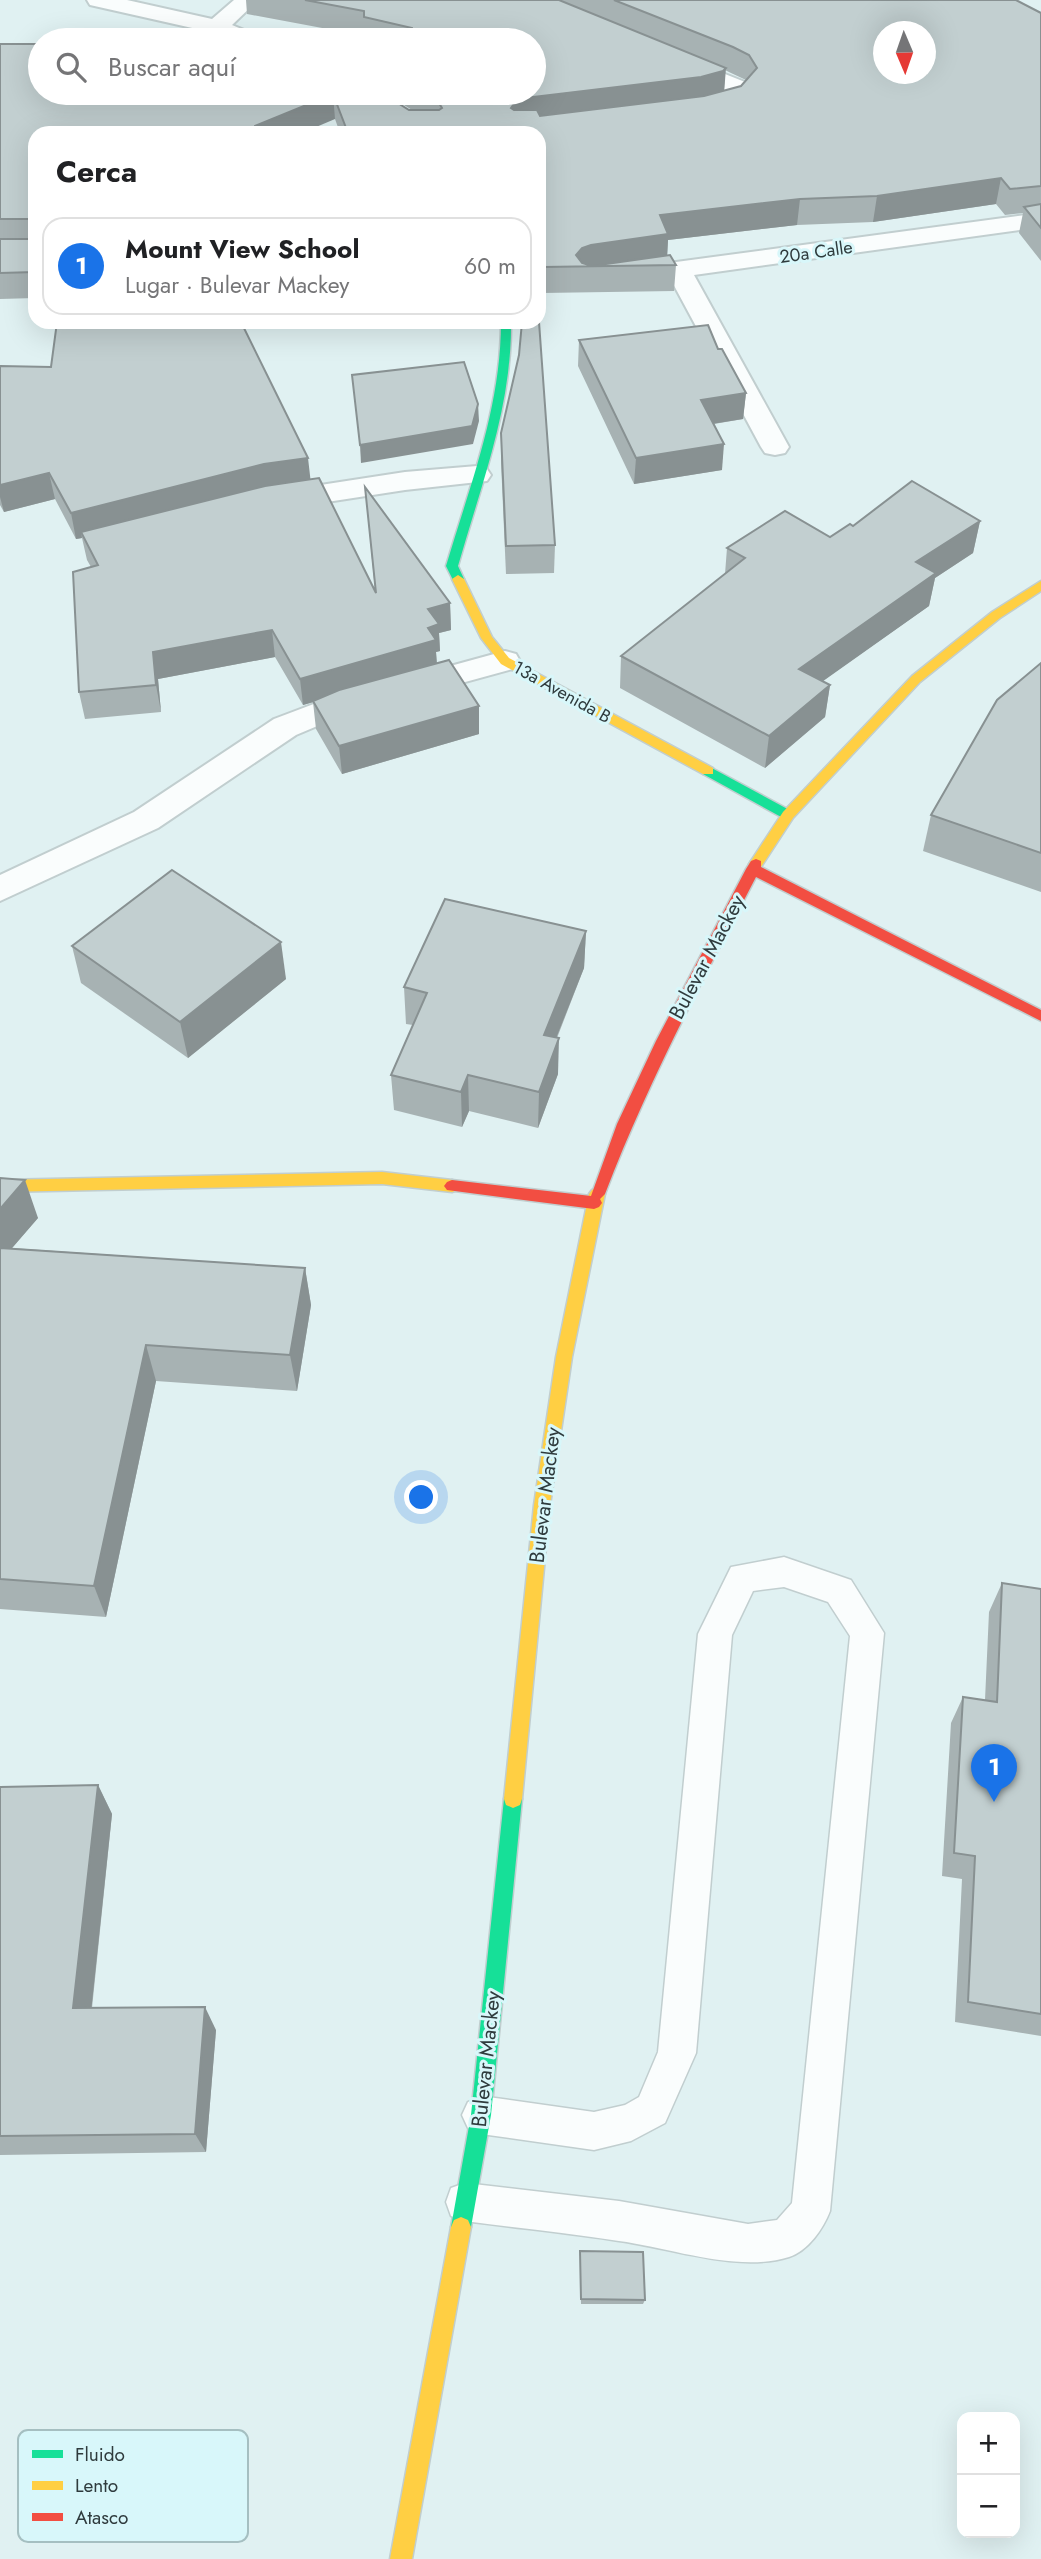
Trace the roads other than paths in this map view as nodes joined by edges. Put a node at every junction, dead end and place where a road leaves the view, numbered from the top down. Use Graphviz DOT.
graph roads {
  1 [pos="98,0"];
  2 [pos="247,0"];
  3 [pos="217,27"];
  4 [pos="661,55"];
  5 [pos="675,115"];
  6 [pos="1041,220"];
  7 [pos="679,271"];
  8 [pos="603,280"];
  9 [pos="507,329"];
  10 [pos="775,447"];
  11 [pos="477,475"];
  12 [pos="255,505"];
  13 [pos="1041,585"];
  14 [pos="505,661"];
  15 [pos="788,815"];
  16 [pos="753,869"];
  17 [pos="0,889"];
  18 [pos="1041,1016"];
  19 [pos="0,1186"];
  20 [pos="594,1203"];
  21 [pos="481,2115"];
  22 [pos="465,2202"];
  23 [pos="401,2559"];
  1 -- 3 [label="street"];
  2 -- 3 [label="street"];
  4 -- 5 [label="street"];
  6 -- 7 [label="street, 20a Calle"];
  7 -- 8 [label="street, 20a Calle"];
  7 -- 10 [label="street"];
  9 -- 11 [label="main road, 13a Avenida B"];
  11 -- 12 [label="street"];
  11 -- 14 [label="main road, 13a Avenida B"];
  13 -- 15 [label="main road, Bulevar Mackey"];
  14 -- 15 [label="main road, 13a Avenida B"];
  14 -- 17 [label="street"];
  15 -- 16 [label="main road, Bulevar Mackey"];
  16 -- 18 [label="main road"];
  16 -- 20 [label="main road, Bulevar Mackey"];
  19 -- 20 [label="main road"];
  20 -- 21 [label="main road, Bulevar Mackey"];
  21 -- 22 [label="main road, Bulevar Mackey"];
  21 -- 22 [label="lane"];
  22 -- 23 [label="main road, Bulevar Mackey"];
}
